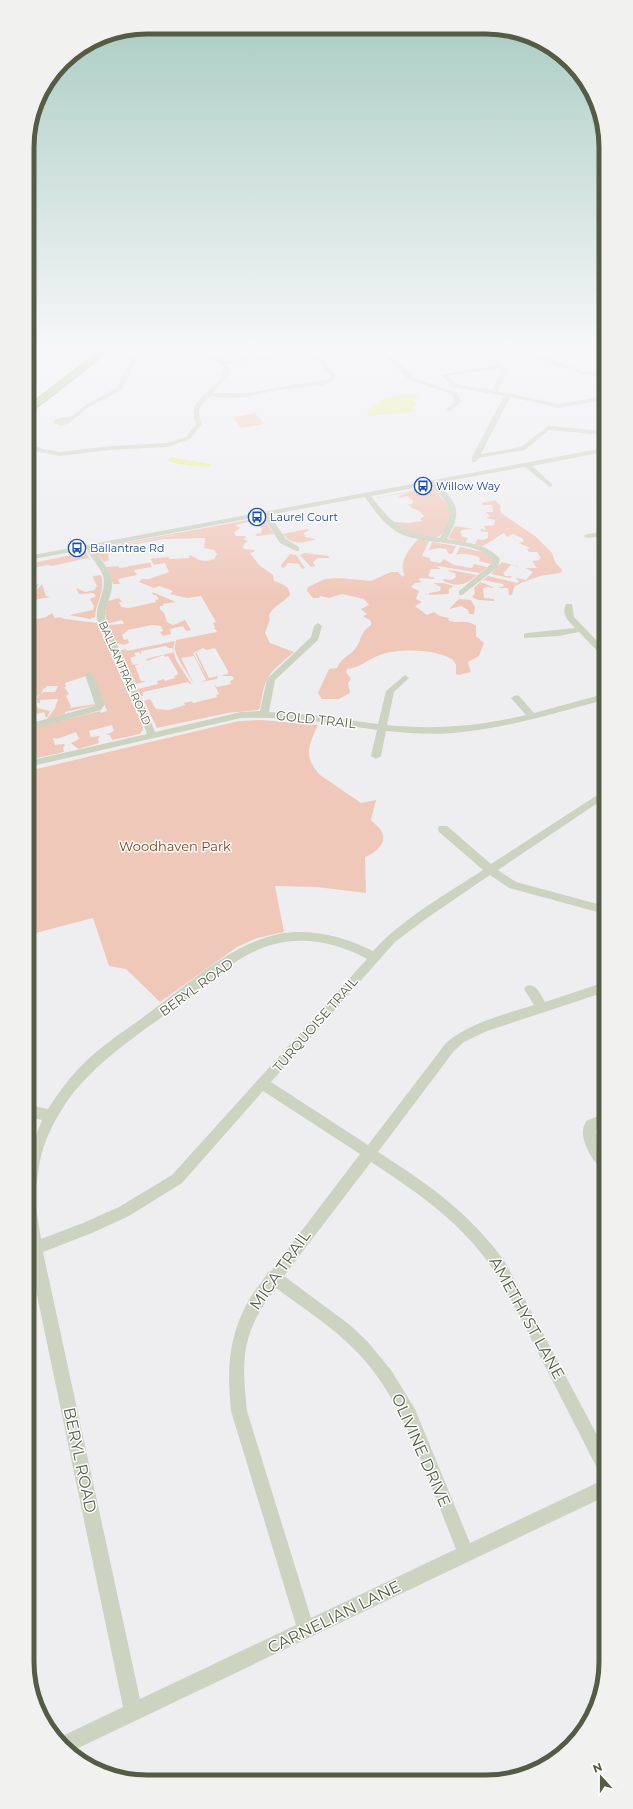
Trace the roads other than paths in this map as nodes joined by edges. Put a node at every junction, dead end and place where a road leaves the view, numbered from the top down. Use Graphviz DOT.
graph roads {
  1 [pos="195,430"];
  2 [pos="489,430"];
  3 [pos="544,430"];
  4 [pos="575,430"];
  5 [pos="599,433"];
  6 [pos="34,447"];
  7 [pos="599,451"];
  8 [pos="475,457"];
  9 [pos="526,464"];
  10 [pos="486,472"];
  11 [pos="431,482"];
  12 [pos="550,485"];
  13 [pos="366,494"];
  14 [pos="264,513"];
  15 [pos="599,535"];
  16 [pos="587,536"];
  17 [pos="442,541"];
  18 [pos="89,546"];
  19 [pos="296,548"];
  20 [pos="34,557"];
  21 [pos="462,592"];
  22 [pos="569,606"];
  23 [pos="318,626"];
  24 [pos="581,629"];
  25 [pos="527,636"];
  26 [pos="599,648"];
  27 [pos="89,675"];
  28 [pos="405,678"];
  29 [pos="516,698"];
  30 [pos="599,698"];
  31 [pos="264,714"];
  32 [pos="532,716"];
  33 [pos="34,725"];
  34 [pos="382,727"];
  35 [pos="152,735"];
  36 [pos="376,756"];
  37 [pos="34,763"];
  38 [pos="599,797"];
  39 [pos="443,829"];
  40 [pos="490,870"];
  41 [pos="599,908"];
  42 [pos="374,957"];
  43 [pos="530,988"];
  44 [pos="599,989"];
  45 [pos="542,1008"];
  46 [pos="263,1084"];
  47 [pos="34,1112"];
  48 [pos="51,1116"];
  49 [pos="599,1121"];
  50 [pos="368,1152"];
  51 [pos="599,1154"];
  52 [pos="34,1155"];
  53 [pos="34,1248"];
  54 [pos="34,1258"];
  55 [pos="273,1277"];
  56 [pos="599,1453"];
  57 [pos="599,1491"];
  58 [pos="466,1553"];
  59 [pos="306,1630"];
  60 [pos="133,1712"];
  61 [pos="68,1743"];
  1 -- 6 [label="street"];
  2 -- 8 [label="street"];
  3 -- 8 [label="street"];
  4 -- 5 [label="street"];
  7 -- 9 [label="street"];
  8 -- 10 [label="street"];
  9 -- 10 [label="street"];
  9 -- 12 [label="street"];
  10 -- 11 [label="street"];
  11 -- 13 [label="street"];
  11 -- 17 [label="street"];
  13 -- 14 [label="street"];
  13 -- 17 [label="street"];
  14 -- 18 [label="street"];
  14 -- 19 [label="street"];
  15 -- 16 [label="street"];
  17 -- 21 [label="street"];
  18 -- 20 [label="street"];
  18 -- 35 [label="street, BALLANTRAE ROAD"];
  22 -- 24 [label="street"];
  23 -- 31 [label="street"];
  24 -- 25 [label="street"];
  24 -- 26 [label="street"];
  27 -- 33 [label="street"];
  28 -- 34 [label="street"];
  29 -- 32 [label="street"];
  30 -- 32 [label="street, GOLD TRAIL"];
  31 -- 34 [label="street, GOLD TRAIL"];
  31 -- 35 [label="street, GOLD TRAIL"];
  32 -- 34 [label="street, GOLD TRAIL"];
  34 -- 36 [label="street"];
  35 -- 37 [label="street, GOLD TRAIL"];
  38 -- 40 [label="street, TURQUOISE TRAIL"];
  39 -- 40 [label="street"];
  40 -- 41 [label="street"];
  40 -- 42 [label="street, TURQUOISE TRAIL"];
  42 -- 46 [label="street, TURQUOISE TRAIL"];
  42 -- 48 [label="street, BERYL ROAD"];
  43 -- 45 [label="street"];
  44 -- 45 [label="street, MICA TRAIL"];
  45 -- 50 [label="street, MICA TRAIL"];
  46 -- 50 [label="street, AMETHYST LANE"];
  46 -- 53 [label="street, TURQUOISE TRAIL"];
  47 -- 48 [label="street"];
  48 -- 52 [label="street, BERYL ROAD"];
  49 -- 51 [label="street"];
  50 -- 55 [label="street, MICA TRAIL"];
  50 -- 56 [label="street, AMETHYST LANE"];
  54 -- 60 [label="street, BERYL ROAD"];
  55 -- 58 [label="street, OLIVINE DRIVE"];
  55 -- 59 [label="street, MICA TRAIL"];
  57 -- 58 [label="street, CARNELIAN LANE"];
  58 -- 59 [label="street, CARNELIAN LANE"];
  59 -- 60 [label="street, CARNELIAN LANE"];
  60 -- 61 [label="street, CARNELIAN LANE"];
}
